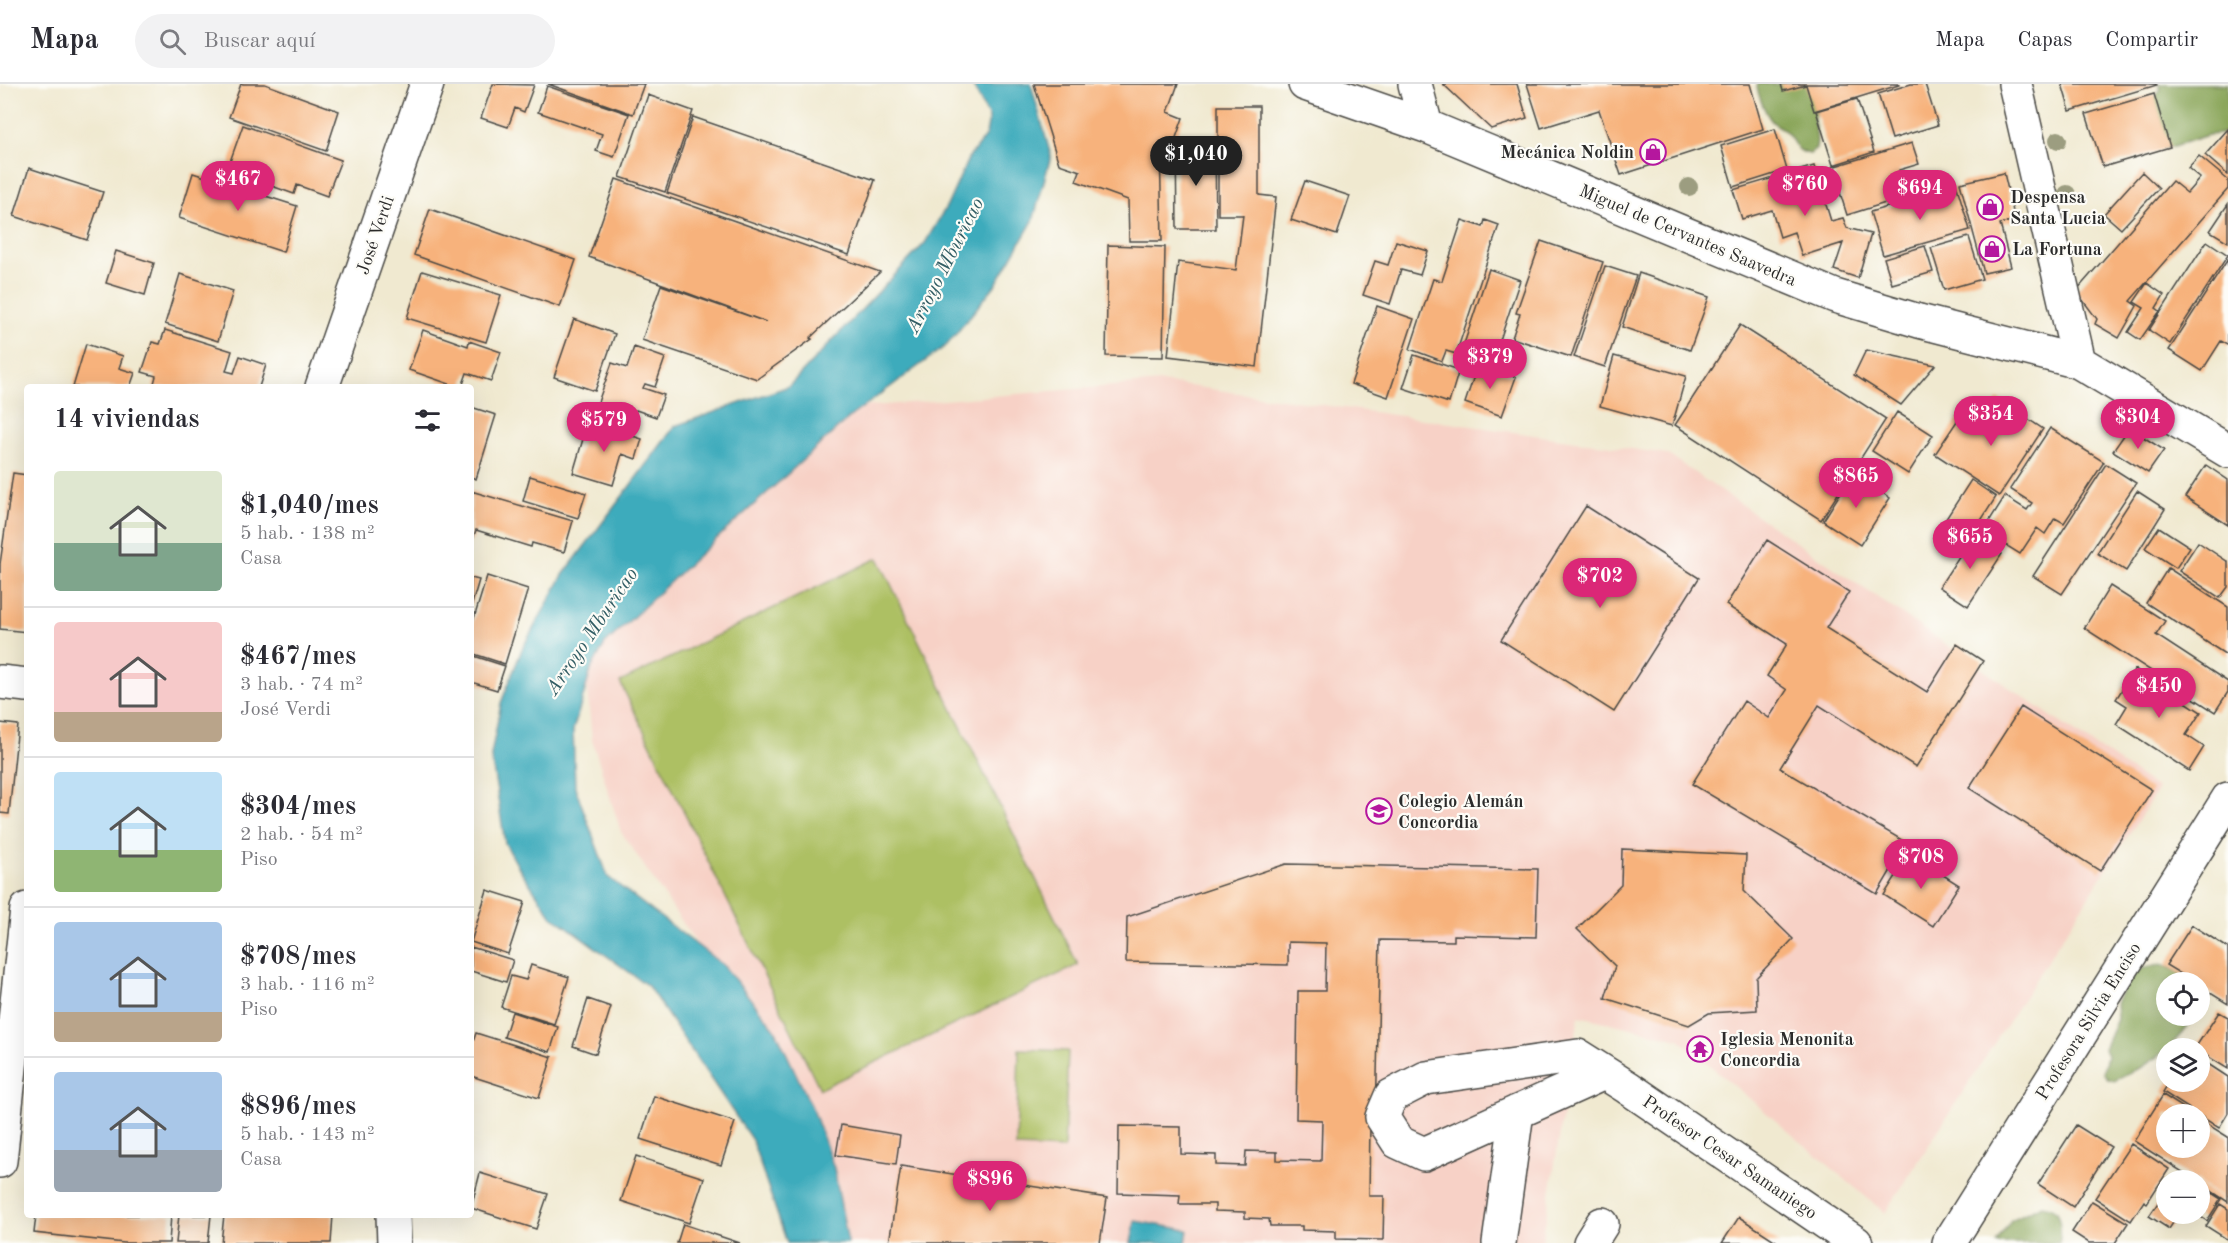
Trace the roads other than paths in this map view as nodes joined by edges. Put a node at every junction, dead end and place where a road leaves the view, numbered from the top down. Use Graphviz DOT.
graph roads {
  1 [pos="427,84"];
  2 [pos="1305,84"];
  3 [pos="1414,84"];
  4 [pos="2015,84"];
  5 [pos="1426,126"];
  6 [pos="2079,362"];
  7 [pos="323,384"];
  8 [pos="2228,451"];
  9 [pos="0,682"];
  10 [pos="24,685"];
  11 [pos="2228,799"];
  12 [pos="24,932"];
  13 [pos="1604,1072"];
  14 [pos="4,1086"];
  15 [pos="1517,1112"];
  16 [pos="0,1161"];
  17 [pos="393,1218"];
  18 [pos="394,1243"];
  19 [pos="1498,1243"];
  20 [pos="1856,1243"];
  21 [pos="1949,1243"];
  1 -- 7 [label="street, José Verdi"];
  2 -- 5 [label="street, Miguel de Cervantes Saavedra"];
  3 -- 5 [label="street"];
  4 -- 6 [label="street"];
  5 -- 6 [label="street, Miguel de Cervantes Saavedra"];
  6 -- 8 [label="street, Miguel de Cervantes Saavedra"];
  9 -- 10 [label="street"];
  11 -- 21 [label="street, Profesora Silvia Enciso"];
  12 -- 14 [label="street"];
  13 -- 15 [label="street, Profesor Cesar Samaniego"];
  13 -- 15 [label="street, Profesor Cesar Samaniego"];
  13 -- 20 [label="street, Profesor Cesar Samaniego"];
  14 -- 16 [label="street"];
  15 -- 19 [label="street"];
  17 -- 18 [label="street"];
}
